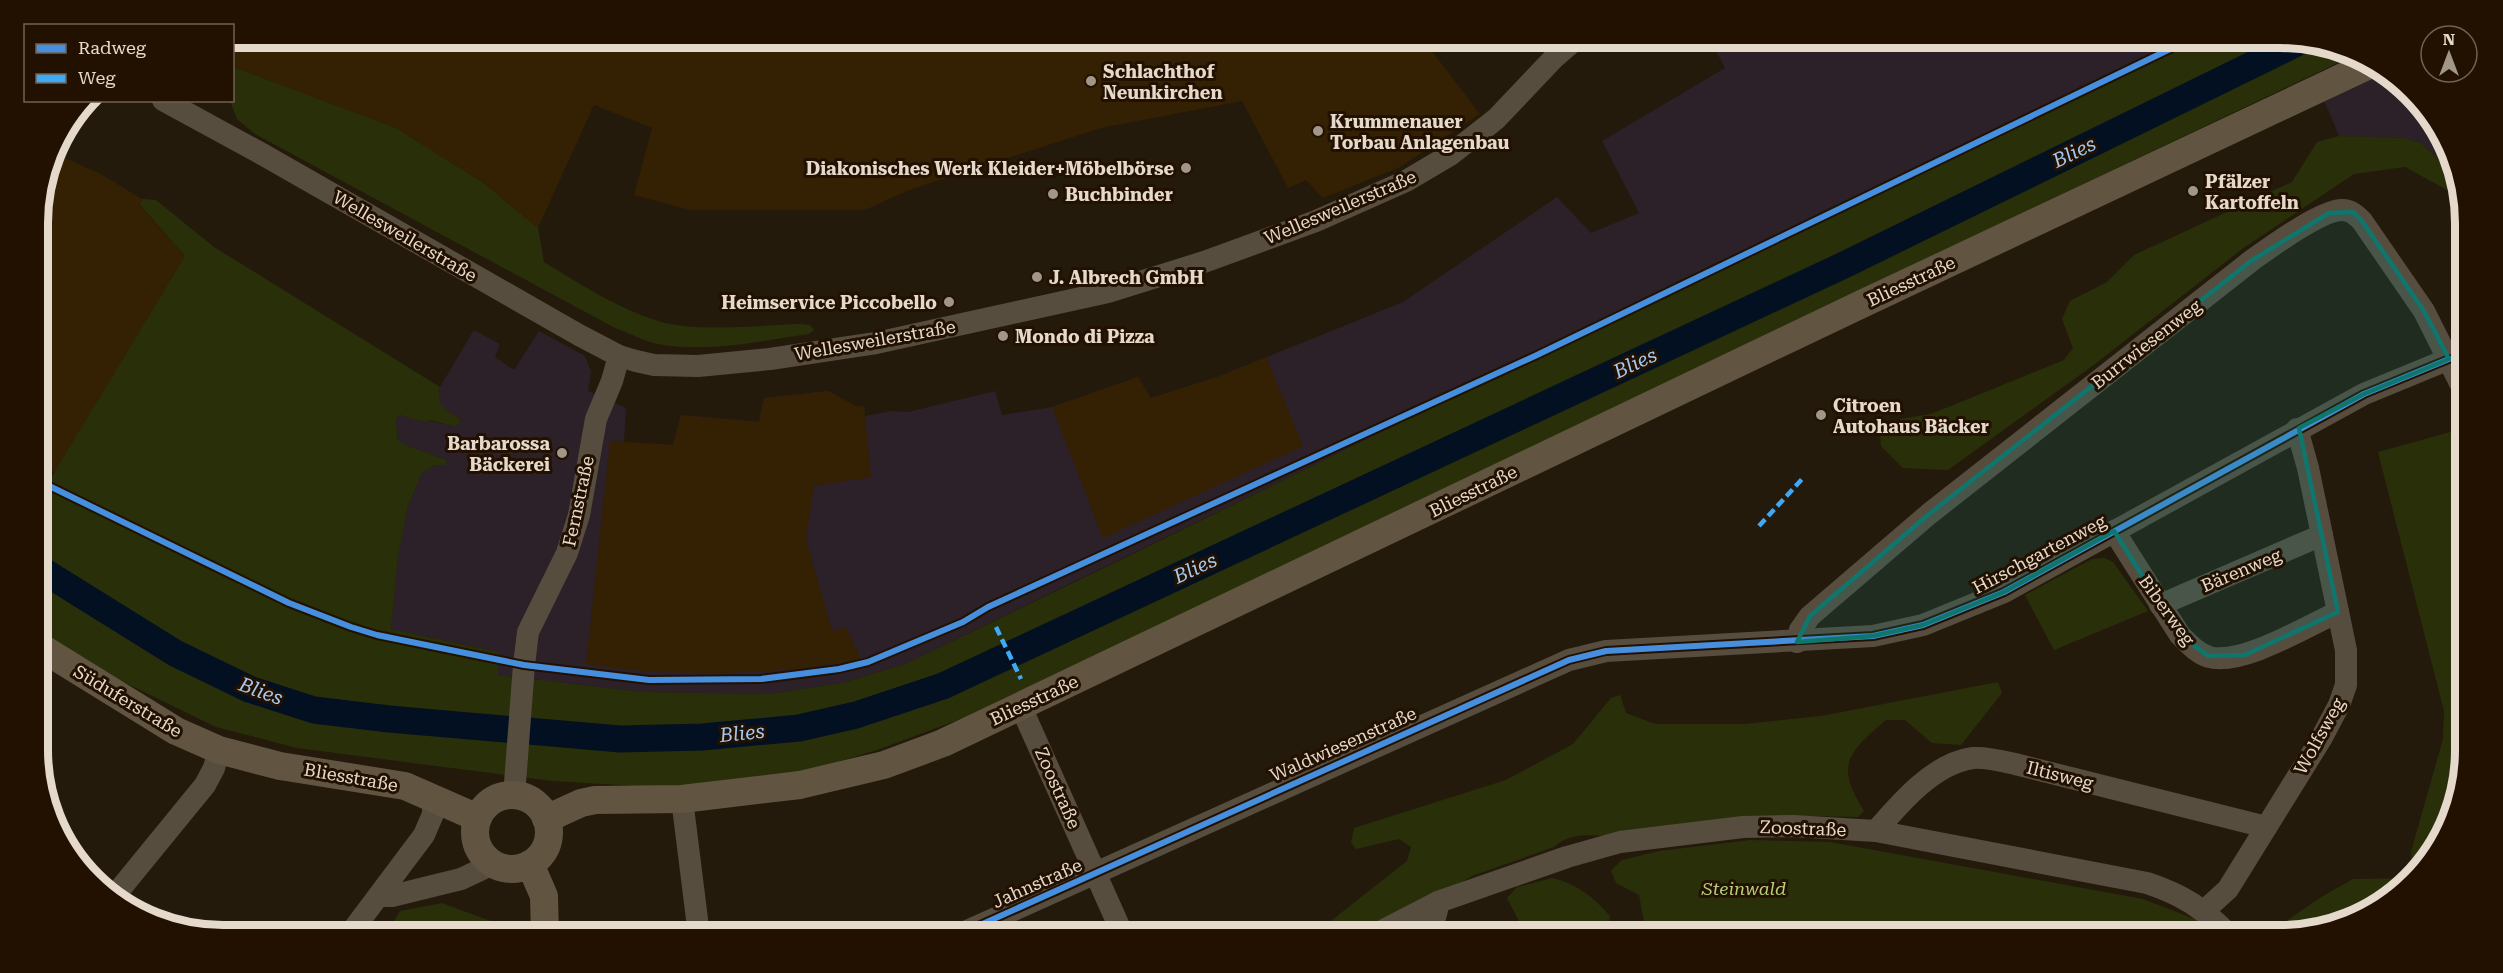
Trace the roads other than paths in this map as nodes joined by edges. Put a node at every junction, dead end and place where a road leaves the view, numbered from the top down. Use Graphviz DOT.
graph roads {
  1 [pos="1566,48"];
  2 [pos="2362,68"];
  3 [pos="167,102"];
  4 [pos="619,356"];
  5 [pos="2449,359"];
  6 [pos="2455,372"];
  7 [pos="2297,429"];
  8 [pos="2114,531"];
  9 [pos="2322,535"];
  10 [pos="2160,604"];
  11 [pos="2338,612"];
  12 [pos="1797,642"];
  13 [pos="1606,651"];
  14 [pos="48,652"];
  15 [pos="1022,707"];
  16 [pos="219,750"];
  17 [pos="514,796"];
  18 [pos="433,798"];
  19 [pos="682,800"];
  20 [pos="478,818"];
  21 [pos="546,819"];
  22 [pos="2265,827"];
  23 [pos="1876,831"];
  24 [pos="493,864"];
  25 [pos="530,864"];
  26 [pos="1095,873"];
  27 [pos="119,890"];
  28 [pos="380,896"];
  29 [pos="1438,902"];
  30 [pos="2204,910"];
  31 [pos="358,925"];
  32 [pos="545,925"];
  33 [pos="698,925"];
  34 [pos="980,925"];
  35 [pos="1118,925"];
  36 [pos="1393,925"];
  37 [pos="1433,925"];
  38 [pos="2219,925"];
  1 -- 4 [label="street, Wellesweilerstraße"];
  2 -- 15 [label="main road, Bliesstraße"];
  3 -- 4 [label="street, Wellesweilerstraße"];
  4 -- 17 [label="street, Fernstraße"];
  5 -- 6 [label="street, Burrwiesenweg"];
  5 -- 7 [label="street, Hirschgartenweg"];
  5 -- 12 [label="street, Burrwiesenweg"];
  7 -- 8 [label="street, Hirschgartenweg"];
  7 -- 9 [label="street, Wolfsweg"];
  8 -- 10 [label="street, Biberweg"];
  8 -- 12 [label="street, Hirschgartenweg"];
  9 -- 10 [label="street, Bärenweg"];
  9 -- 11 [label="street, Wolfsweg"];
  10 -- 11 [label="street, Biberweg"];
  11 -- 22 [label="street, Wolfsweg"];
  12 -- 13 [label="street, Hirschgartenweg"];
  13 -- 26 [label="street, Waldwiesenstraße"];
  14 -- 16 [label="main road, Süduferstraße"];
  15 -- 19 [label="main road, Bliesstraße"];
  15 -- 26 [label="street, Zoostraße"];
  16 -- 18 [label="main road, Bliesstraße"];
  16 -- 27 [label="street"];
  17 -- 20 [label="main road"];
  17 -- 21 [label="main road"];
  18 -- 20 [label="main road, Bliesstraße"];
  18 -- 28 [label="street"];
  19 -- 21 [label="main road, Bliesstraße"];
  19 -- 33 [label="street"];
  20 -- 24 [label="main road"];
  21 -- 25 [label="main road"];
  22 -- 23 [label="street, Iltisweg"];
  22 -- 30 [label="street, Wolfsweg"];
  23 -- 29 [label="street, Zoostraße"];
  23 -- 30 [label="street, Zoostraße"];
  24 -- 25 [label="main road"];
  24 -- 28 [label="street"];
  25 -- 32 [label="main road"];
  26 -- 34 [label="street, Jahnstraße"];
  26 -- 35 [label="street, Zoostraße"];
  28 -- 31 [label="street"];
  29 -- 36 [label="street, Zoostraße"];
  29 -- 37 [label="street"];
  30 -- 38 [label="street, Zoostraße"];
}
